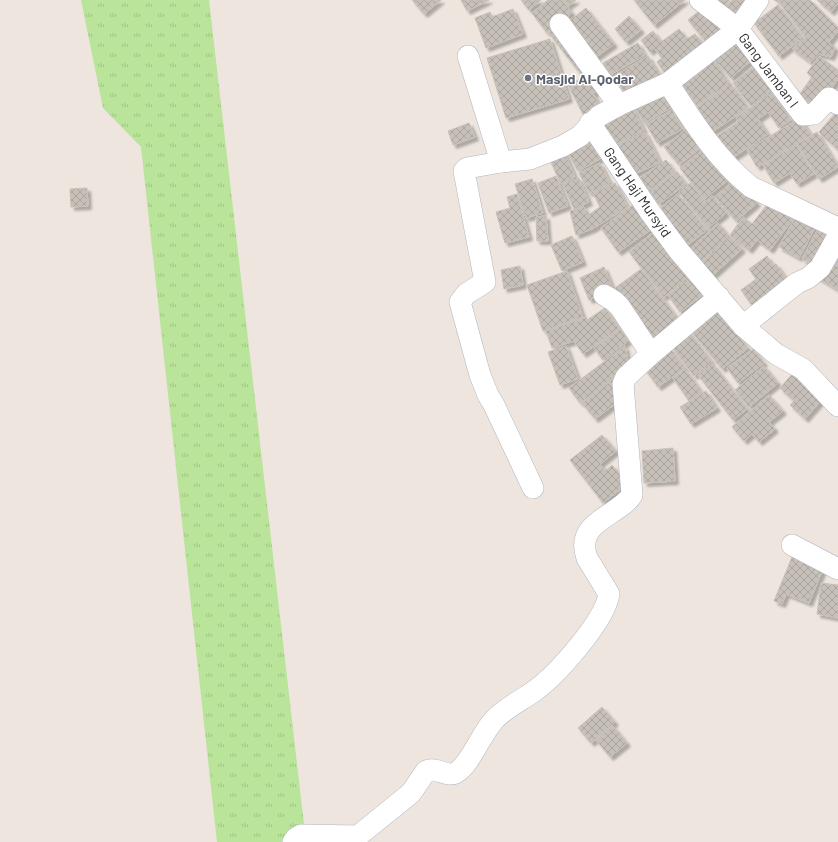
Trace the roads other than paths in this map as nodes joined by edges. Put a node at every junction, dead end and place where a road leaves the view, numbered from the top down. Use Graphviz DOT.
graph roads {
  1 [pos="700,0"];
  2 [pos="758,0"];
  3 [pos="560,24"];
  4 [pos="738,29"];
  5 [pos="468,56"];
  6 [pos="668,83"];
  7 [pos="838,104"];
  8 [pos="619,105"];
  9 [pos="590,123"];
  10 [pos="501,162"];
  11 [pos="838,228"];
  12 [pos="838,236"];
  13 [pos="604,294"];
  14 [pos="719,297"];
  15 [pos="743,326"];
  16 [pos="651,354"];
  17 [pos="838,406"];
  18 [pos="533,488"];
  19 [pos="792,545"];
  20 [pos="838,569"];
  21 [pos="293,842"];
  1 -- 4 [label="street"];
  2 -- 4 [label="street"];
  3 -- 8 [label="street"];
  4 -- 6 [label="street"];
  4 -- 7 [label="street, Gang Jamban I"];
  5 -- 10 [label="street"];
  6 -- 8 [label="street"];
  6 -- 11 [label="street"];
  8 -- 9 [label="street"];
  9 -- 10 [label="street"];
  9 -- 14 [label="street, Gang Haji Mursyid"];
  10 -- 18 [label="street"];
  12 -- 15 [label="street"];
  13 -- 16 [label="street"];
  14 -- 15 [label="street, Gang Haji Mursyid"];
  14 -- 16 [label="street"];
  15 -- 17 [label="street, Gang Haji Mursyid"];
  16 -- 21 [label="street"];
  19 -- 20 [label="street"];
}
